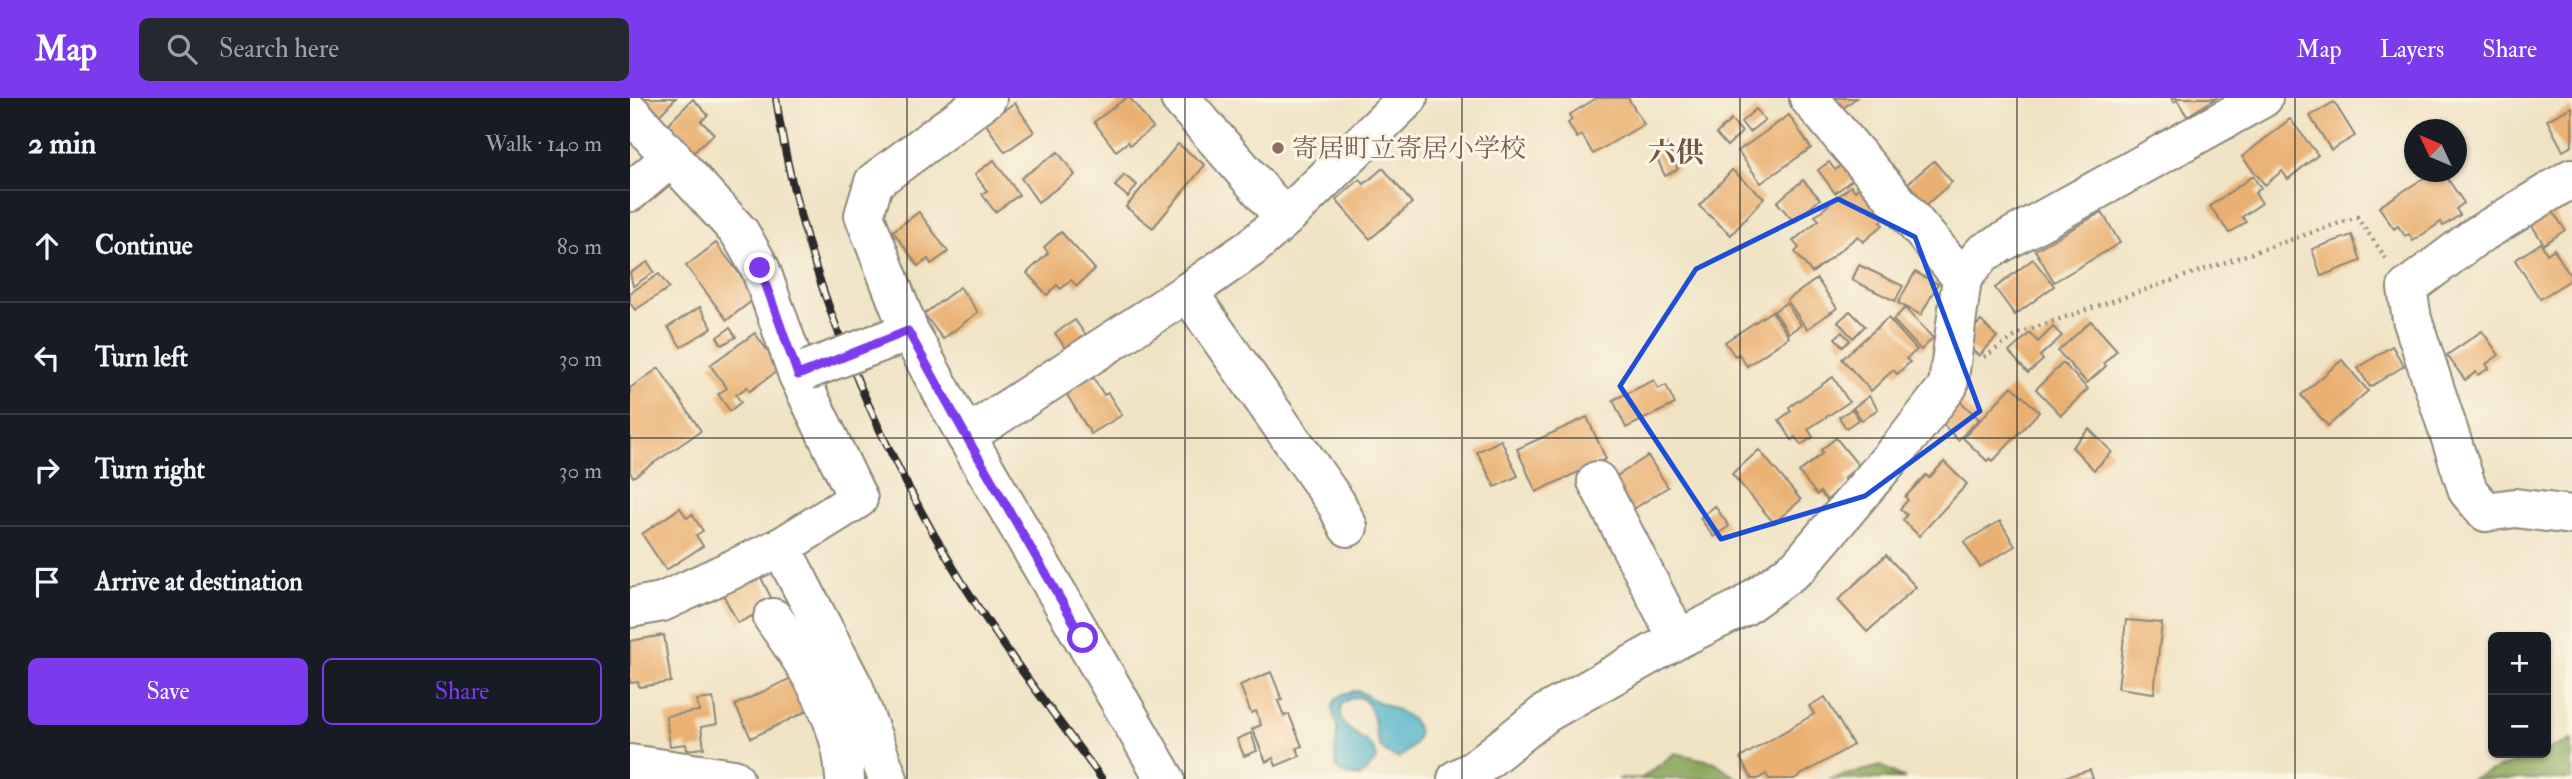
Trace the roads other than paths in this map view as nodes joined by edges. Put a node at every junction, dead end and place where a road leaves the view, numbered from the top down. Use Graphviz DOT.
graph roads {
  1 [pos="987,98"];
  2 [pos="1180,98"];
  3 [pos="1408,98"];
  4 [pos="1809,98"];
  5 [pos="2263,98"];
  6 [pos="630,112"];
  7 [pos="672,156"];
  8 [pos="2572,178"];
  9 [pos="630,192"];
  10 [pos="1285,218"];
  11 [pos="1962,278"];
  12 [pos="1188,292"];
  13 [pos="900,335"];
  14 [pos="802,372"];
  15 [pos="966,436"];
  16 [pos="1597,481"];
  17 [pos="2572,515"];
  18 [pos="1348,527"];
  19 [pos="781,547"];
  20 [pos="630,608"];
  21 [pos="772,618"];
  22 [pos="1678,639"];
  23 [pos="630,764"];
  24 [pos="734,779"];
  25 [pos="845,779"];
  26 [pos="888,779"];
  27 [pos="1165,779"];
  28 [pos="1457,779"];
  1 -- 13 [label="street"];
  2 -- 10 [label="street"];
  3 -- 10 [label="street"];
  4 -- 11 [label="street"];
  5 -- 11 [label="street"];
  6 -- 7 [label="street"];
  7 -- 9 [label="street"];
  7 -- 14 [label="street"];
  8 -- 17 [label="street"];
  10 -- 12 [label="street"];
  11 -- 22 [label="street"];
  12 -- 15 [label="street"];
  12 -- 18 [label="street"];
  13 -- 14 [label="street, bridge"];
  13 -- 15 [label="street"];
  14 -- 19 [label="street"];
  15 -- 27 [label="street"];
  16 -- 22 [label="street"];
  19 -- 20 [label="street"];
  19 -- 26 [label="street"];
  21 -- 25 [label="street"];
  22 -- 28 [label="street"];
  23 -- 24 [label="street"];
}
